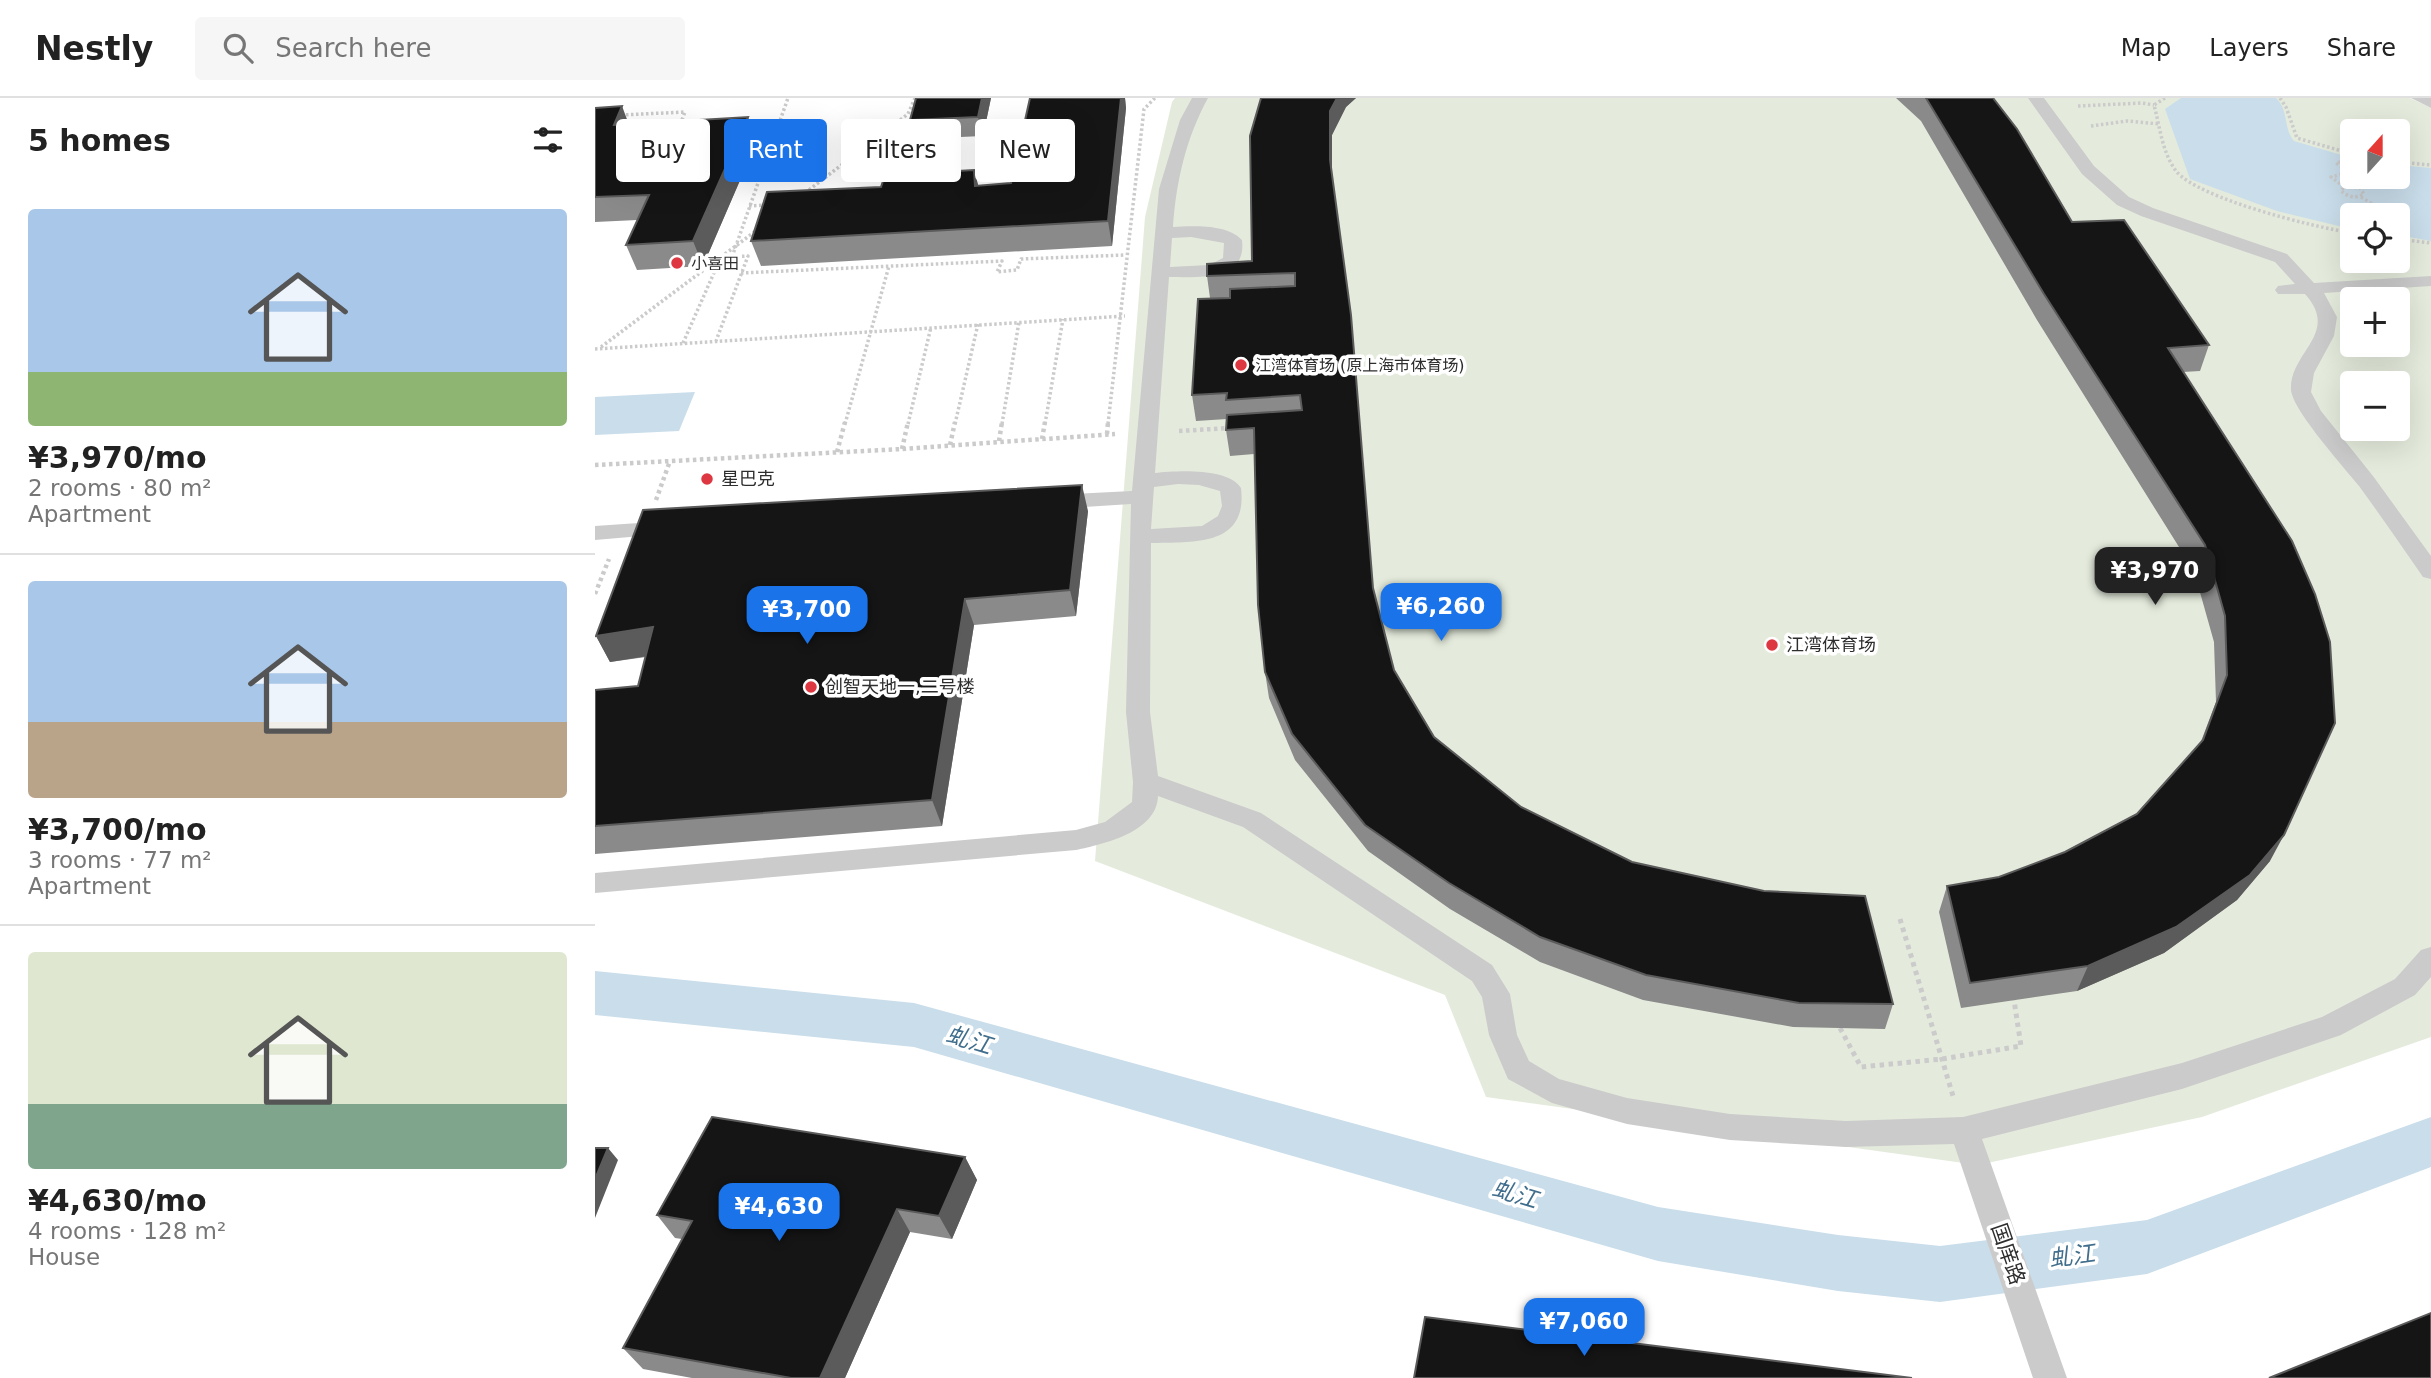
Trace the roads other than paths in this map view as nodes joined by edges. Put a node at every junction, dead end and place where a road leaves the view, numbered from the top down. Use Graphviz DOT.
graph roads {
  1 [pos="1199,98"];
  2 [pos="2419,98"];
  3 [pos="2039,103"];
  4 [pos="2431,103"];
  5 [pos="1164,233"];
  6 [pos="1161,272"];
  7 [pos="2431,281"];
  8 [pos="2308,289"];
  9 [pos="2284,290"];
  10 [pos="1144,489"];
  11 [pos="1037,503"];
  12 [pos="686,526"];
  13 [pos="595,533"];
  14 [pos="1140,536"];
  15 [pos="2431,572"];
  16 [pos="1146,782"];
  17 [pos="595,883"];
  18 [pos="2431,958"];
  19 [pos="1963,1130"];
  20 [pos="2050,1378"];
  1 -- 5 [label="lane"];
  2 -- 4 [label="lane"];
  3 -- 8 [label="lane"];
  5 -- 6 [label="lane"];
  5 -- 6 [label="lane"];
  6 -- 10 [label="lane"];
  7 -- 8 [label="lane"];
  8 -- 9 [label="lane"];
  8 -- 15 [label="lane"];
  10 -- 11 [label="lane"];
  10 -- 14 [label="lane"];
  10 -- 14 [label="lane"];
  12 -- 13 [label="lane"];
  14 -- 16 [label="lane"];
  16 -- 17 [label="lane"];
  16 -- 19 [label="lane"];
  18 -- 19 [label="lane"];
  19 -- 20 [label="lane, 国庠路"];
}
